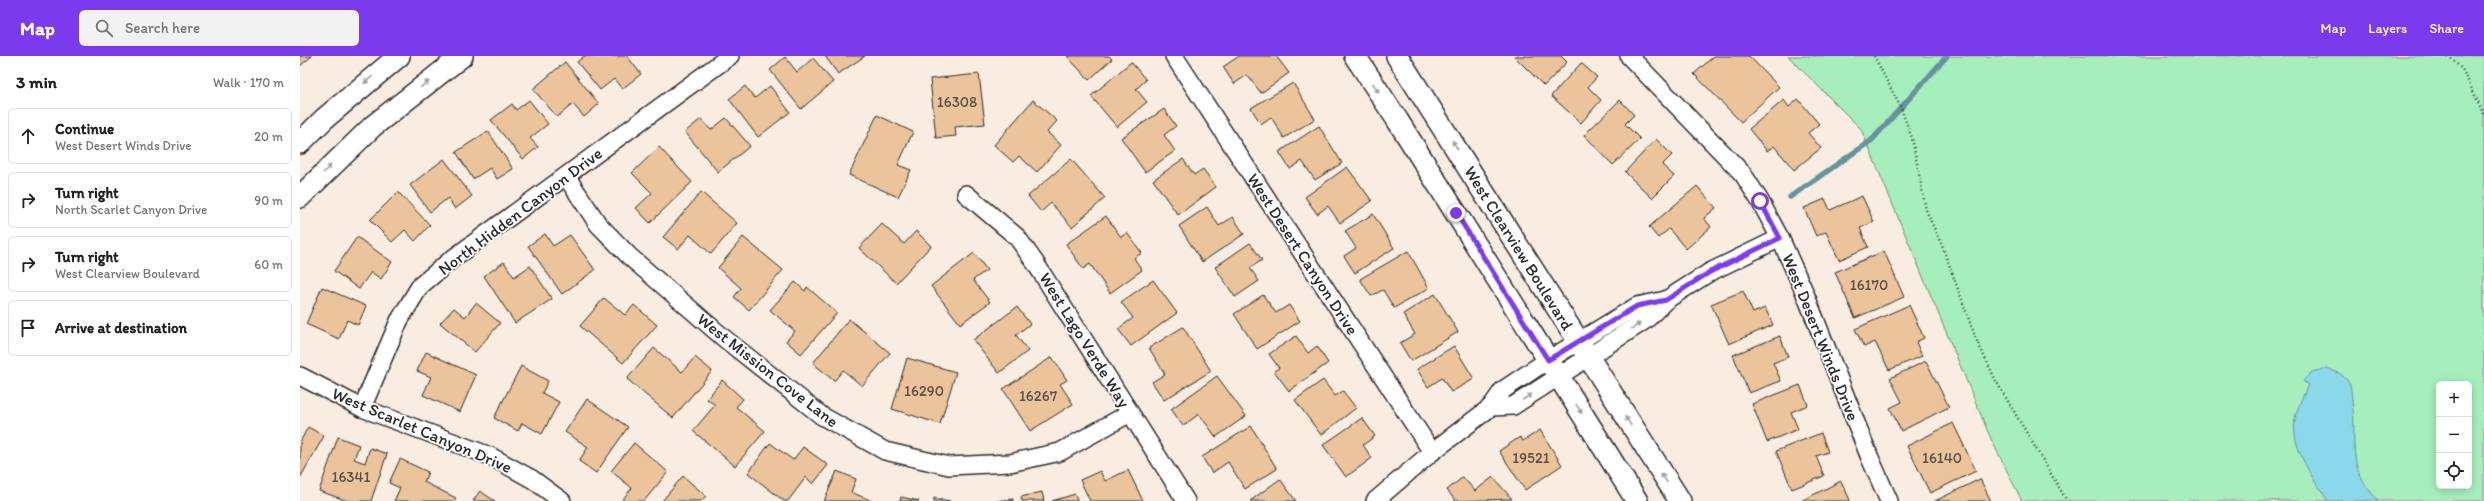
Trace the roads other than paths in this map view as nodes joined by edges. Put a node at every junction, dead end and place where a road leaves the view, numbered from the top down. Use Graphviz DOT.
graph roads {
  1 [pos="399,56"];
  2 [pos="462,56"];
  3 [pos="730,56"];
  4 [pos="1174,56"];
  5 [pos="1355,56"];
  6 [pos="1396,56"];
  7 [pos="1629,56"];
  8 [pos="300,143"];
  9 [pos="566,176"];
  10 [pos="966,194"];
  11 [pos="300,196"];
  12 [pos="1780,238"];
  13 [pos="1582,349"];
  14 [pos="1553,368"];
  15 [pos="300,376"];
  16 [pos="362,408"];
  17 [pos="1130,413"];
  18 [pos="1432,452"];
  19 [pos="562,501"];
  20 [pos="1186,501"];
  21 [pos="1375,501"];
  22 [pos="1637,501"];
  23 [pos="1680,501"];
  24 [pos="1889,501"];
  1 -- 8 [label="street, one-way"];
  11 -- 2 [label="street, one-way"];
  3 -- 9 [label="street, North Hidden Canyon Drive"];
  4 -- 18 [label="street, West Desert Canyon Drive"];
  5 -- 14 [label="street, West Clearview Boulevard, one-way"];
  13 -- 6 [label="street, West Clearview Boulevard, one-way"];
  7 -- 12 [label="street, West Desert Winds Drive"];
  9 -- 16 [label="street, North Hidden Canyon Drive"];
  9 -- 17 [label="street, West Mission Cove Lane"];
  10 -- 17 [label="street, West Lago Verde Way"];
  12 -- 13 [label="street"];
  12 -- 24 [label="street, West Desert Winds Drive"];
  13 -- 14 [label="street"];
  23 -- 13 [label="street, West Clearview Boulevard, one-way"];
  14 -- 18 [label="street"];
  14 -- 22 [label="street, West Clearview Boulevard, one-way"];
  15 -- 16 [label="street, West Scarlet Canyon Drive"];
  16 -- 19 [label="street, West Scarlet Canyon Drive"];
  17 -- 20 [label="street, West Lago Verde Way"];
  18 -- 21 [label="street"];
}
